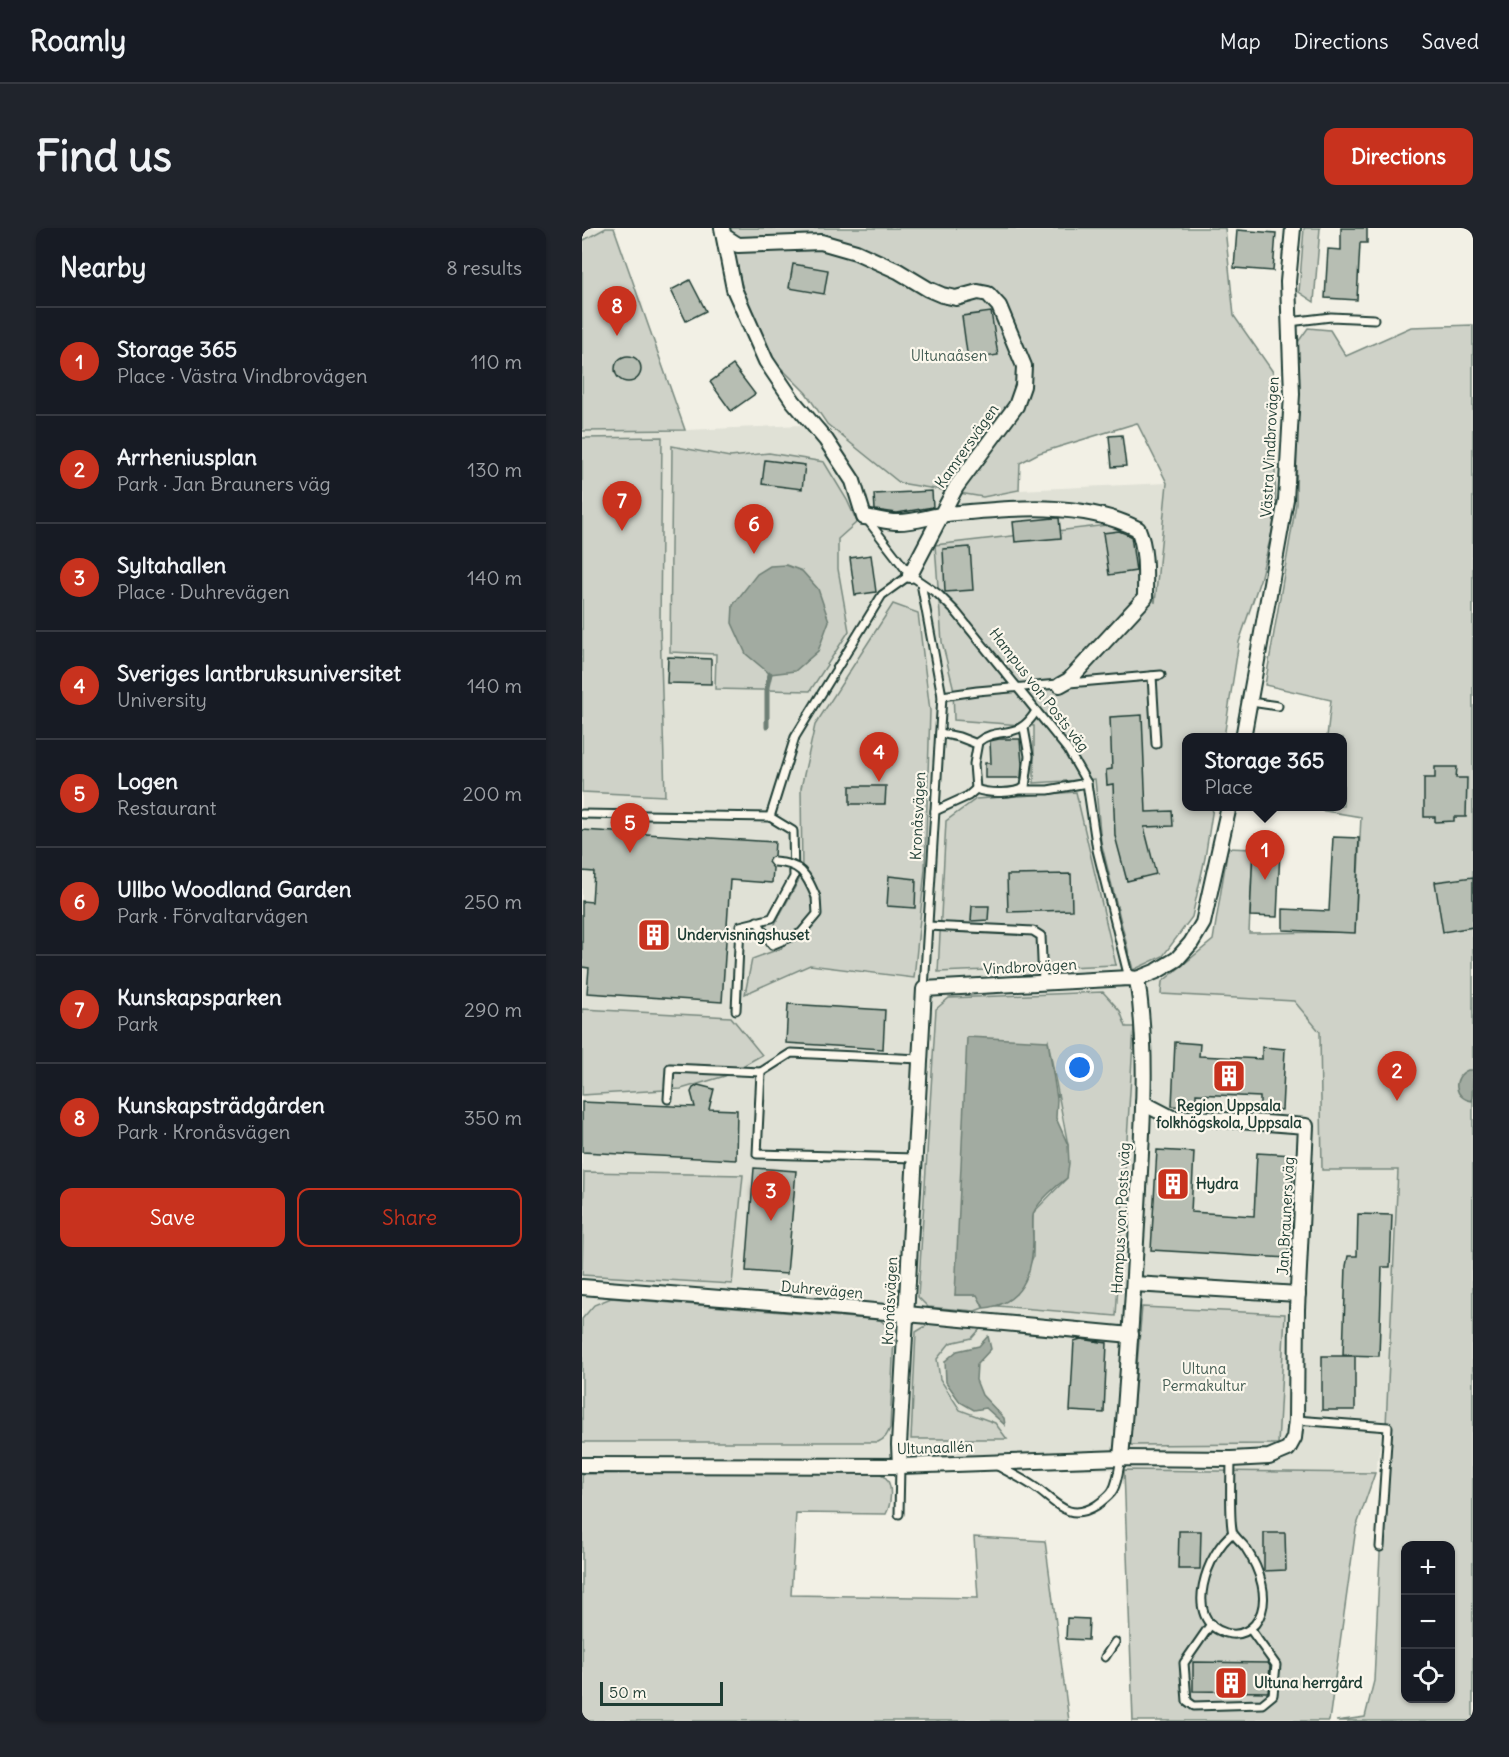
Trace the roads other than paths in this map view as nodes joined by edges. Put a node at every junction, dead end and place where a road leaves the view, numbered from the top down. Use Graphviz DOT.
graph roads {
  1 [pos="1293,228"];
  2 [pos="723,232"];
  3 [pos="1374,319"];
  4 [pos="1289,322"];
  5 [pos="942,515"];
  6 [pos="864,517"];
  7 [pos="915,579"];
  8 [pos="1161,675"];
  9 [pos="1152,676"];
  10 [pos="1060,686"];
  11 [pos="1018,689"];
  12 [pos="942,696"];
  13 [pos="1251,702"];
  14 [pos="1278,706"];
  15 [pos="1036,711"];
  16 [pos="1026,724"];
  17 [pos="940,733"];
  18 [pos="1244,733"];
  19 [pos="977,744"];
  20 [pos="1156,744"];
  21 [pos="1087,783"];
  22 [pos="976,789"];
  23 [pos="1020,790"];
  24 [pos="935,811"];
  25 [pos="1228,811"];
  26 [pos="582,814"];
  27 [pos="770,817"];
  28 [pos="774,862"];
  29 [pos="757,921"];
  30 [pos="928,926"];
  31 [pos="1133,978"];
  32 [pos="1043,982"];
  33 [pos="924,989"];
  34 [pos="736,1010"];
  35 [pos="920,1059"];
  36 [pos="761,1072"];
  37 [pos="668,1099"];
  38 [pos="1143,1103"];
  39 [pos="915,1158"];
  40 [pos="1134,1284"];
  41 [pos="582,1287"];
  42 [pos="1298,1294"];
  43 [pos="906,1314"];
  44 [pos="1131,1335"];
  45 [pos="1296,1419"];
  46 [pos="1121,1458"];
  47 [pos="1231,1459"];
  48 [pos="992,1462"];
  49 [pos="582,1466"];
  50 [pos="900,1466"];
  51 [pos="899,1514"];
  52 [pos="1233,1533"];
  53 [pos="1380,1547"];
  54 [pos="1211,1624"];
  55 [pos="1250,1629"];
  56 [pos="1115,1642"];
  57 [pos="1105,1657"];
  1 -- 4 [label="street, Västra Vindbrovägen"];
  2 -- 5 [label="street, Kamrersvägen"];
  2 -- 6 [label="street, Kronåsvägen"];
  3 -- 4 [label="lane"];
  4 -- 13 [label="street, Västra Vindbrovägen"];
  5 -- 6 [label="street"];
  5 -- 7 [label="street, Kamrersvägen"];
  5 -- 10 [label="street"];
  6 -- 7 [label="lane, Kronåsvägen"];
  7 -- 11 [label="lane, Hampus von Posts väg"];
  7 -- 12 [label="lane, Kronåsvägen"];
  7 -- 27 [label="lane"];
  8 -- 9 [label="lane"];
  9 -- 10 [label="lane"];
  9 -- 20 [label="lane"];
  10 -- 11 [label="lane"];
  11 -- 12 [label="lane"];
  11 -- 15 [label="lane, Hampus von Posts väg"];
  12 -- 17 [label="lane, Kronåsvägen"];
  13 -- 14 [label="lane"];
  13 -- 18 [label="street, Västra Vindbrovägen"];
  15 -- 16 [label="lane"];
  15 -- 21 [label="lane, Hampus von Posts väg"];
  16 -- 19 [label="lane"];
  16 -- 23 [label="lane"];
  17 -- 19 [label="lane"];
  17 -- 24 [label="lane, Kronåsvägen"];
  19 -- 22 [label="lane"];
  21 -- 23 [label="lane"];
  21 -- 31 [label="lane, Hampus von Posts väg"];
  22 -- 23 [label="lane"];
  22 -- 24 [label="lane"];
  24 -- 30 [label="lane, Kronåsvägen"];
  25 -- 31 [label="street"];
  26 -- 27 [label="lane"];
  27 -- 29 [label="lane"];
  28 -- 29 [label="lane, bridge"];
  29 -- 34 [label="lane"];
  30 -- 32 [label="lane"];
  30 -- 33 [label="lane, Kronåsvägen"];
  31 -- 32 [label="street, Vindbrovägen"];
  31 -- 38 [label="street, Hampus von Posts väg"];
  32 -- 33 [label="street, Vindbrovägen"];
  33 -- 35 [label="street, Kronåsvägen"];
  35 -- 36 [label="lane"];
  35 -- 39 [label="street, Kronåsvägen"];
  36 -- 37 [label="lane"];
  36 -- 39 [label="lane"];
  38 -- 40 [label="street, Hampus von Posts väg"];
  38 -- 42 [label="street, Jan Brauners väg"];
  39 -- 43 [label="street, Kronåsvägen"];
  40 -- 42 [label="street"];
  40 -- 44 [label="street, Hampus von Posts väg"];
  41 -- 43 [label="street, Duhrevägen"];
  42 -- 45 [label="street"];
  43 -- 44 [label="street, Duhrevägen"];
  43 -- 50 [label="street, Kronåsvägen"];
  44 -- 46 [label="street, Hampus von Posts väg"];
  45 -- 47 [label="street, Ultunaallén"];
  45 -- 53 [label="lane"];
  46 -- 47 [label="street, Ultunaallén"];
  46 -- 48 [label="street, Ultunaallén"];
  46 -- 48 [label="lane"];
  47 -- 52 [label="lane"];
  48 -- 50 [label="street, Ultunaallén"];
  49 -- 50 [label="street, Ultunaallén"];
  50 -- 51 [label="lane"];
  52 -- 54 [label="lane"];
  52 -- 55 [label="lane"];
  54 -- 55 [label="lane"];
  54 -- 55 [label="lane"];
  56 -- 57 [label="lane"];
}
